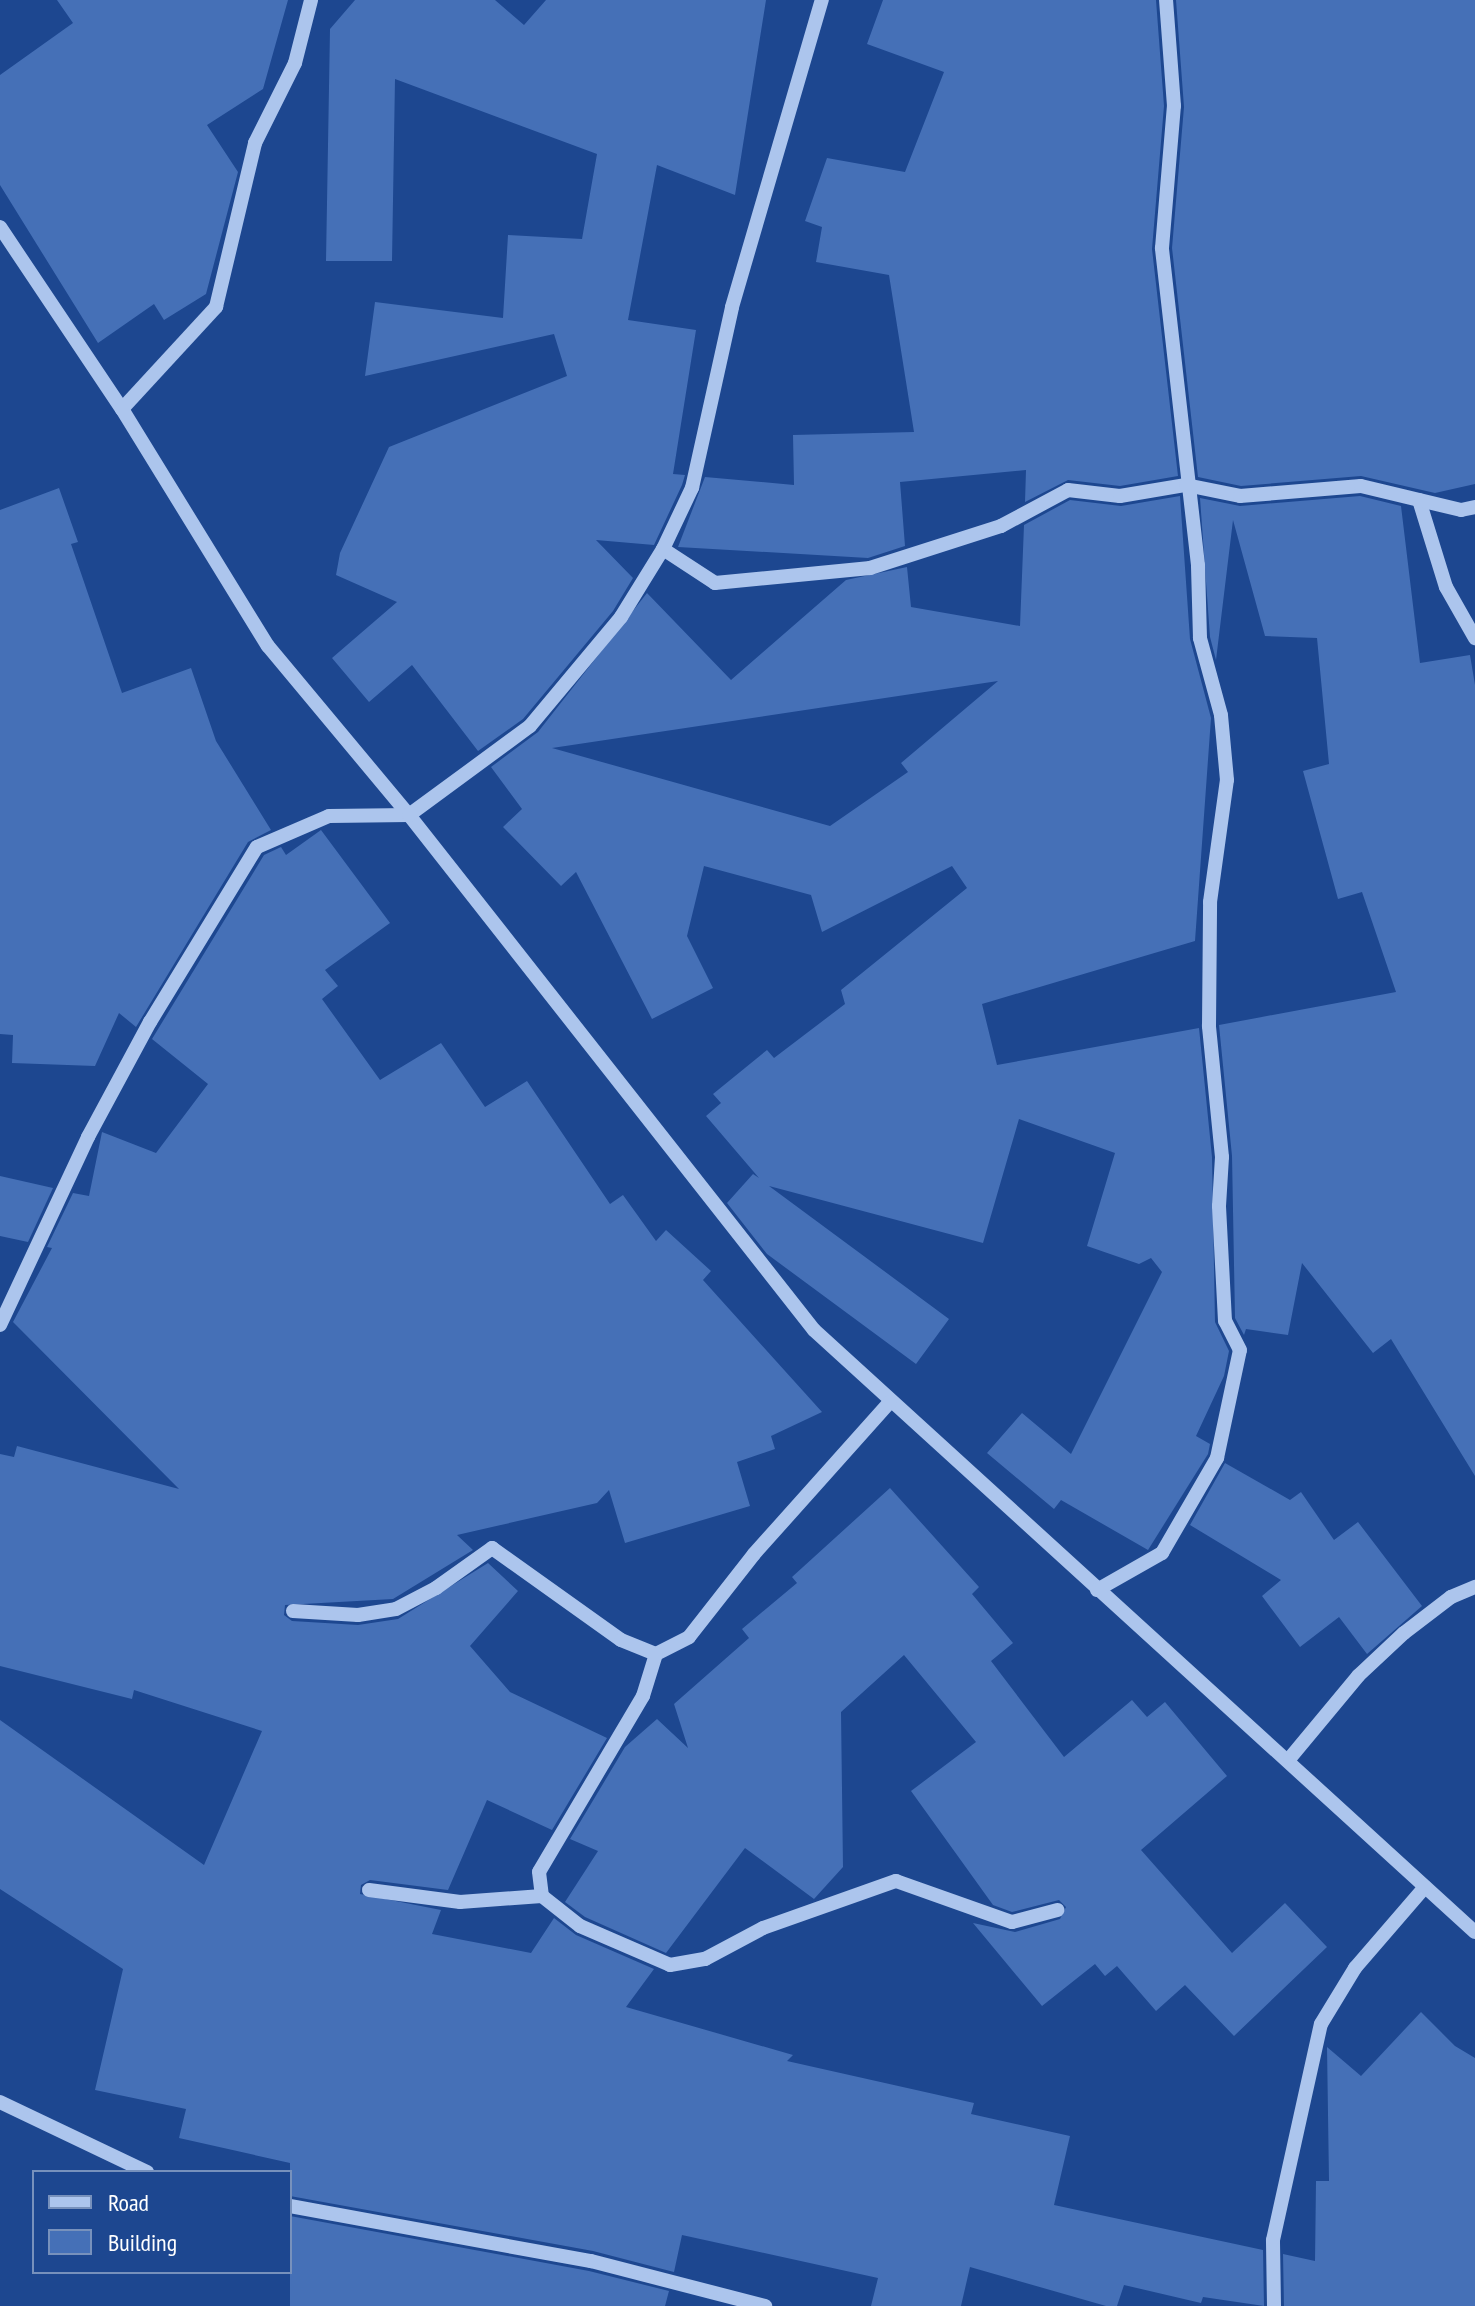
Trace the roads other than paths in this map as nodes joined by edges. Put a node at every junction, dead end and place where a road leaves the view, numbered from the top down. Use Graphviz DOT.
graph roads {
  1 [pos="311,0"];
  2 [pos="822,0"];
  3 [pos="1166,0"];
  4 [pos="0,227"];
  5 [pos="122,409"];
  6 [pos="1186,485"];
  7 [pos="1419,500"];
  8 [pos="1475,507"];
  9 [pos="663,549"];
  10 [pos="1475,638"];
  11 [pos="409,815"];
  12 [pos="0,1325"];
  13 [pos="890,1402"];
  14 [pos="1475,1587"];
  15 [pos="1097,1590"];
  16 [pos="293,1611"];
  17 [pos="656,1654"];
  18 [pos="1290,1758"];
  19 [pos="1425,1887"];
  20 [pos="369,1890"];
  21 [pos="542,1896"];
  22 [pos="1057,1910"];
  23 [pos="1475,1932"];
  24 [pos="0,2102"];
  25 [pos="143,2170"];
  26 [pos="292,2206"];
  27 [pos="765,2306"];
  28 [pos="1274,2306"];
  1 -- 5 [label="street"];
  2 -- 9 [label="street"];
  3 -- 6 [label="street"];
  4 -- 5 [label="street"];
  5 -- 11 [label="street"];
  6 -- 7 [label="street"];
  6 -- 9 [label="street"];
  6 -- 15 [label="street"];
  7 -- 8 [label="street"];
  7 -- 10 [label="street"];
  9 -- 11 [label="street"];
  11 -- 12 [label="street"];
  11 -- 13 [label="street"];
  13 -- 15 [label="street"];
  13 -- 17 [label="street"];
  14 -- 18 [label="street"];
  15 -- 18 [label="street"];
  16 -- 17 [label="street"];
  17 -- 21 [label="street"];
  18 -- 19 [label="street"];
  19 -- 23 [label="street"];
  19 -- 28 [label="street"];
  20 -- 21 [label="street"];
  21 -- 22 [label="street"];
  24 -- 25 [label="street"];
  26 -- 27 [label="street"];
}
